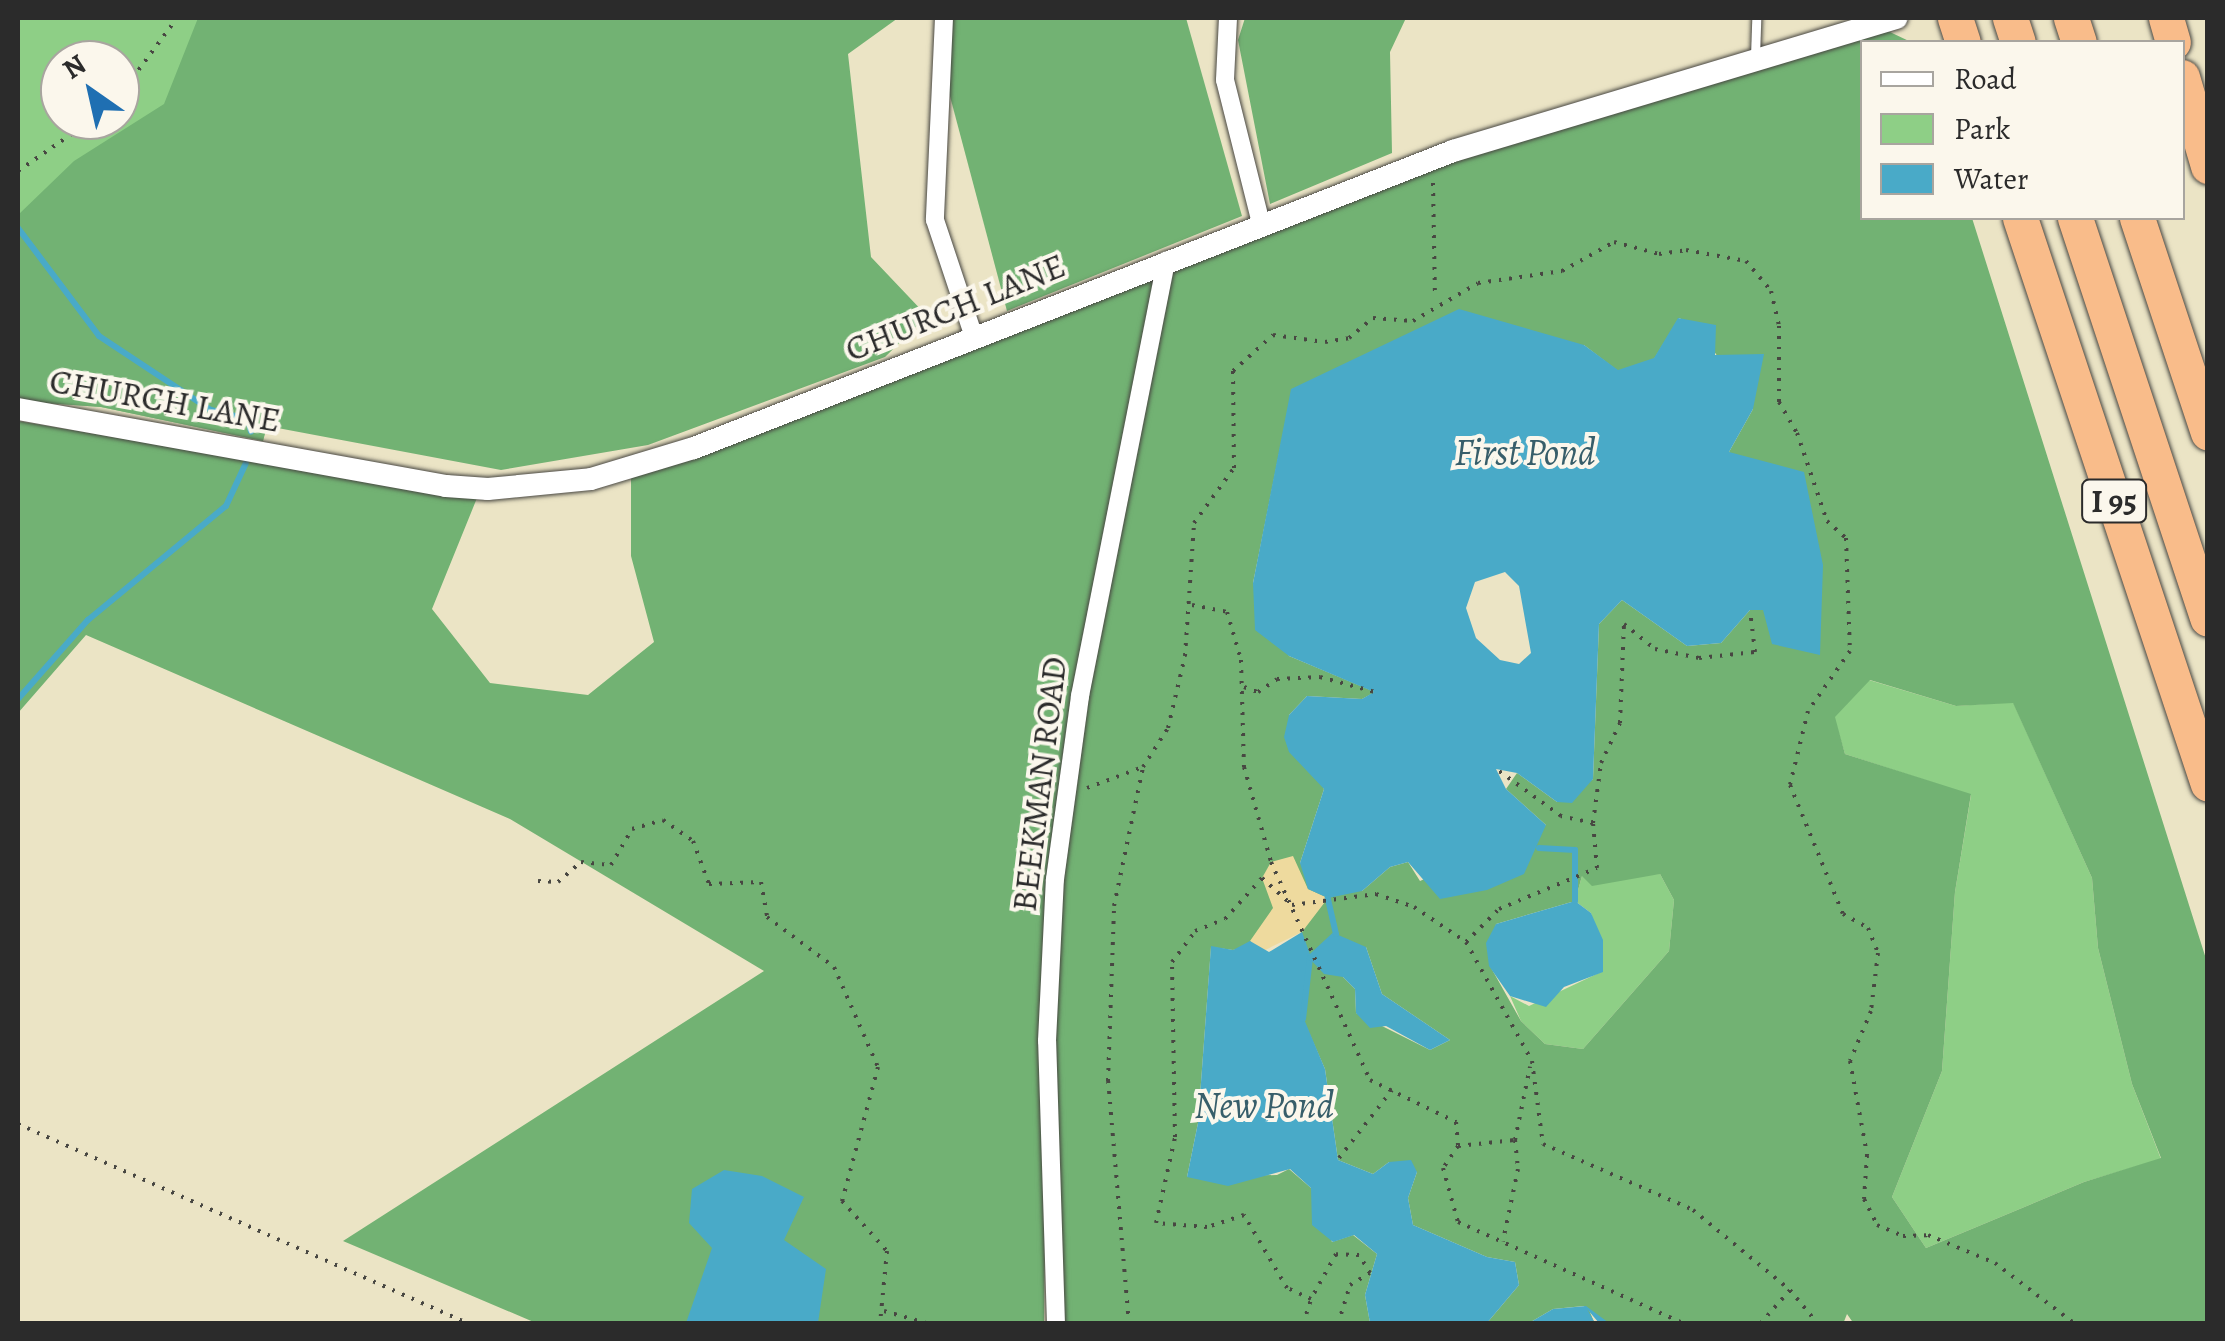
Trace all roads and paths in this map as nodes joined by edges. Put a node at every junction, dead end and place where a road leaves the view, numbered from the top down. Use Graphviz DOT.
graph roads {
  1 [pos="176,18"];
  2 [pos="944,18"];
  3 [pos="1228,18"];
  4 [pos="1756,18"];
  5 [pos="1896,18"];
  6 [pos="1755,59"];
  7 [pos="140,68"];
  8 [pos="2185,87"];
  9 [pos="63,140"];
  10 [pos="1432,159"];
  11 [pos="2208,166"];
  12 [pos="18,171"];
  13 [pos="2021,220"];
  14 [pos="2075,220"];
  15 [pos="2137,220"];
  16 [pos="1261,223"];
  17 [pos="1166,260"];
  18 [pos="1435,293"];
  19 [pos="974,337"];
  20 [pos="18,409"];
  21 [pos="2208,433"];
  22 [pos="1192,605"];
  23 [pos="1750,610"];
  24 [pos="2208,619"];
  25 [pos="1244,687"];
  26 [pos="1375,692"];
  27 [pos="1143,767"];
  28 [pos="1495,768"];
  29 [pos="2208,784"];
  30 [pos="1084,788"];
  31 [pos="1593,824"];
  32 [pos="538,881"];
  33 [pos="1292,905"];
  34 [pos="1466,942"];
  35 [pos="1532,1061"];
  36 [pos="1392,1090"];
  37 [pos="18,1124"];
  38 [pos="1515,1140"];
  39 [pos="1458,1146"];
  40 [pos="1339,1158"];
  41 [pos="1503,1242"];
  42 [pos="1790,1290"];
  43 [pos="1311,1299"];
  44 [pos="884,1311"];
  45 [pos="470,1324"];
  46 [pos="880,1324"];
  47 [pos="930,1324"];
  48 [pos="1056,1324"];
  49 [pos="1129,1324"];
  50 [pos="1302,1324"];
  51 [pos="1338,1324"];
  52 [pos="1685,1324"];
  53 [pos="1760,1324"];
  54 [pos="1818,1324"];
  55 [pos="2075,1324"];
  1 -- 7 [label="path"];
  2 -- 19 [label="street"];
  3 -- 16 [label="street"];
  4 -- 6 [label="lane"];
  5 -- 6 [label="street, CHURCH LANE"];
  6 -- 10 [label="street, CHURCH LANE"];
  8 -- 11 [label="highway"];
  9 -- 12 [label="path"];
  10 -- 16 [label="street, CHURCH LANE"];
  10 -- 18 [label="path"];
  13 -- 29 [label="highway, I 95"];
  14 -- 24 [label="highway, I 95"];
  15 -- 21 [label="highway"];
  16 -- 17 [label="street, CHURCH LANE"];
  17 -- 19 [label="street, CHURCH LANE"];
  17 -- 48 [label="street, BEEKMAN ROAD"];
  19 -- 20 [label="street, CHURCH LANE"];
  22 -- 25 [label="path"];
  22 -- 27 [label="path"];
  22 -- 55 [label="path"];
  23 -- 31 [label="path"];
  25 -- 26 [label="path"];
  25 -- 33 [label="path"];
  27 -- 30 [label="path"];
  27 -- 49 [label="path"];
  28 -- 31 [label="path"];
  31 -- 34 [label="path"];
  32 -- 44 [label="path"];
  33 -- 34 [label="path"];
  33 -- 36 [label="path"];
  33 -- 43 [label="path"];
  34 -- 35 [label="path"];
  35 -- 38 [label="path"];
  35 -- 42 [label="path"];
  36 -- 39 [label="path"];
  36 -- 40 [label="path"];
  37 -- 45 [label="path"];
  38 -- 39 [label="path"];
  38 -- 41 [label="path"];
  39 -- 41 [label="path"];
  41 -- 52 [label="path"];
  42 -- 53 [label="path"];
  42 -- 54 [label="path"];
  43 -- 50 [label="path"];
  43 -- 51 [label="path"];
  44 -- 46 [label="path"];
  44 -- 47 [label="path"];
}
